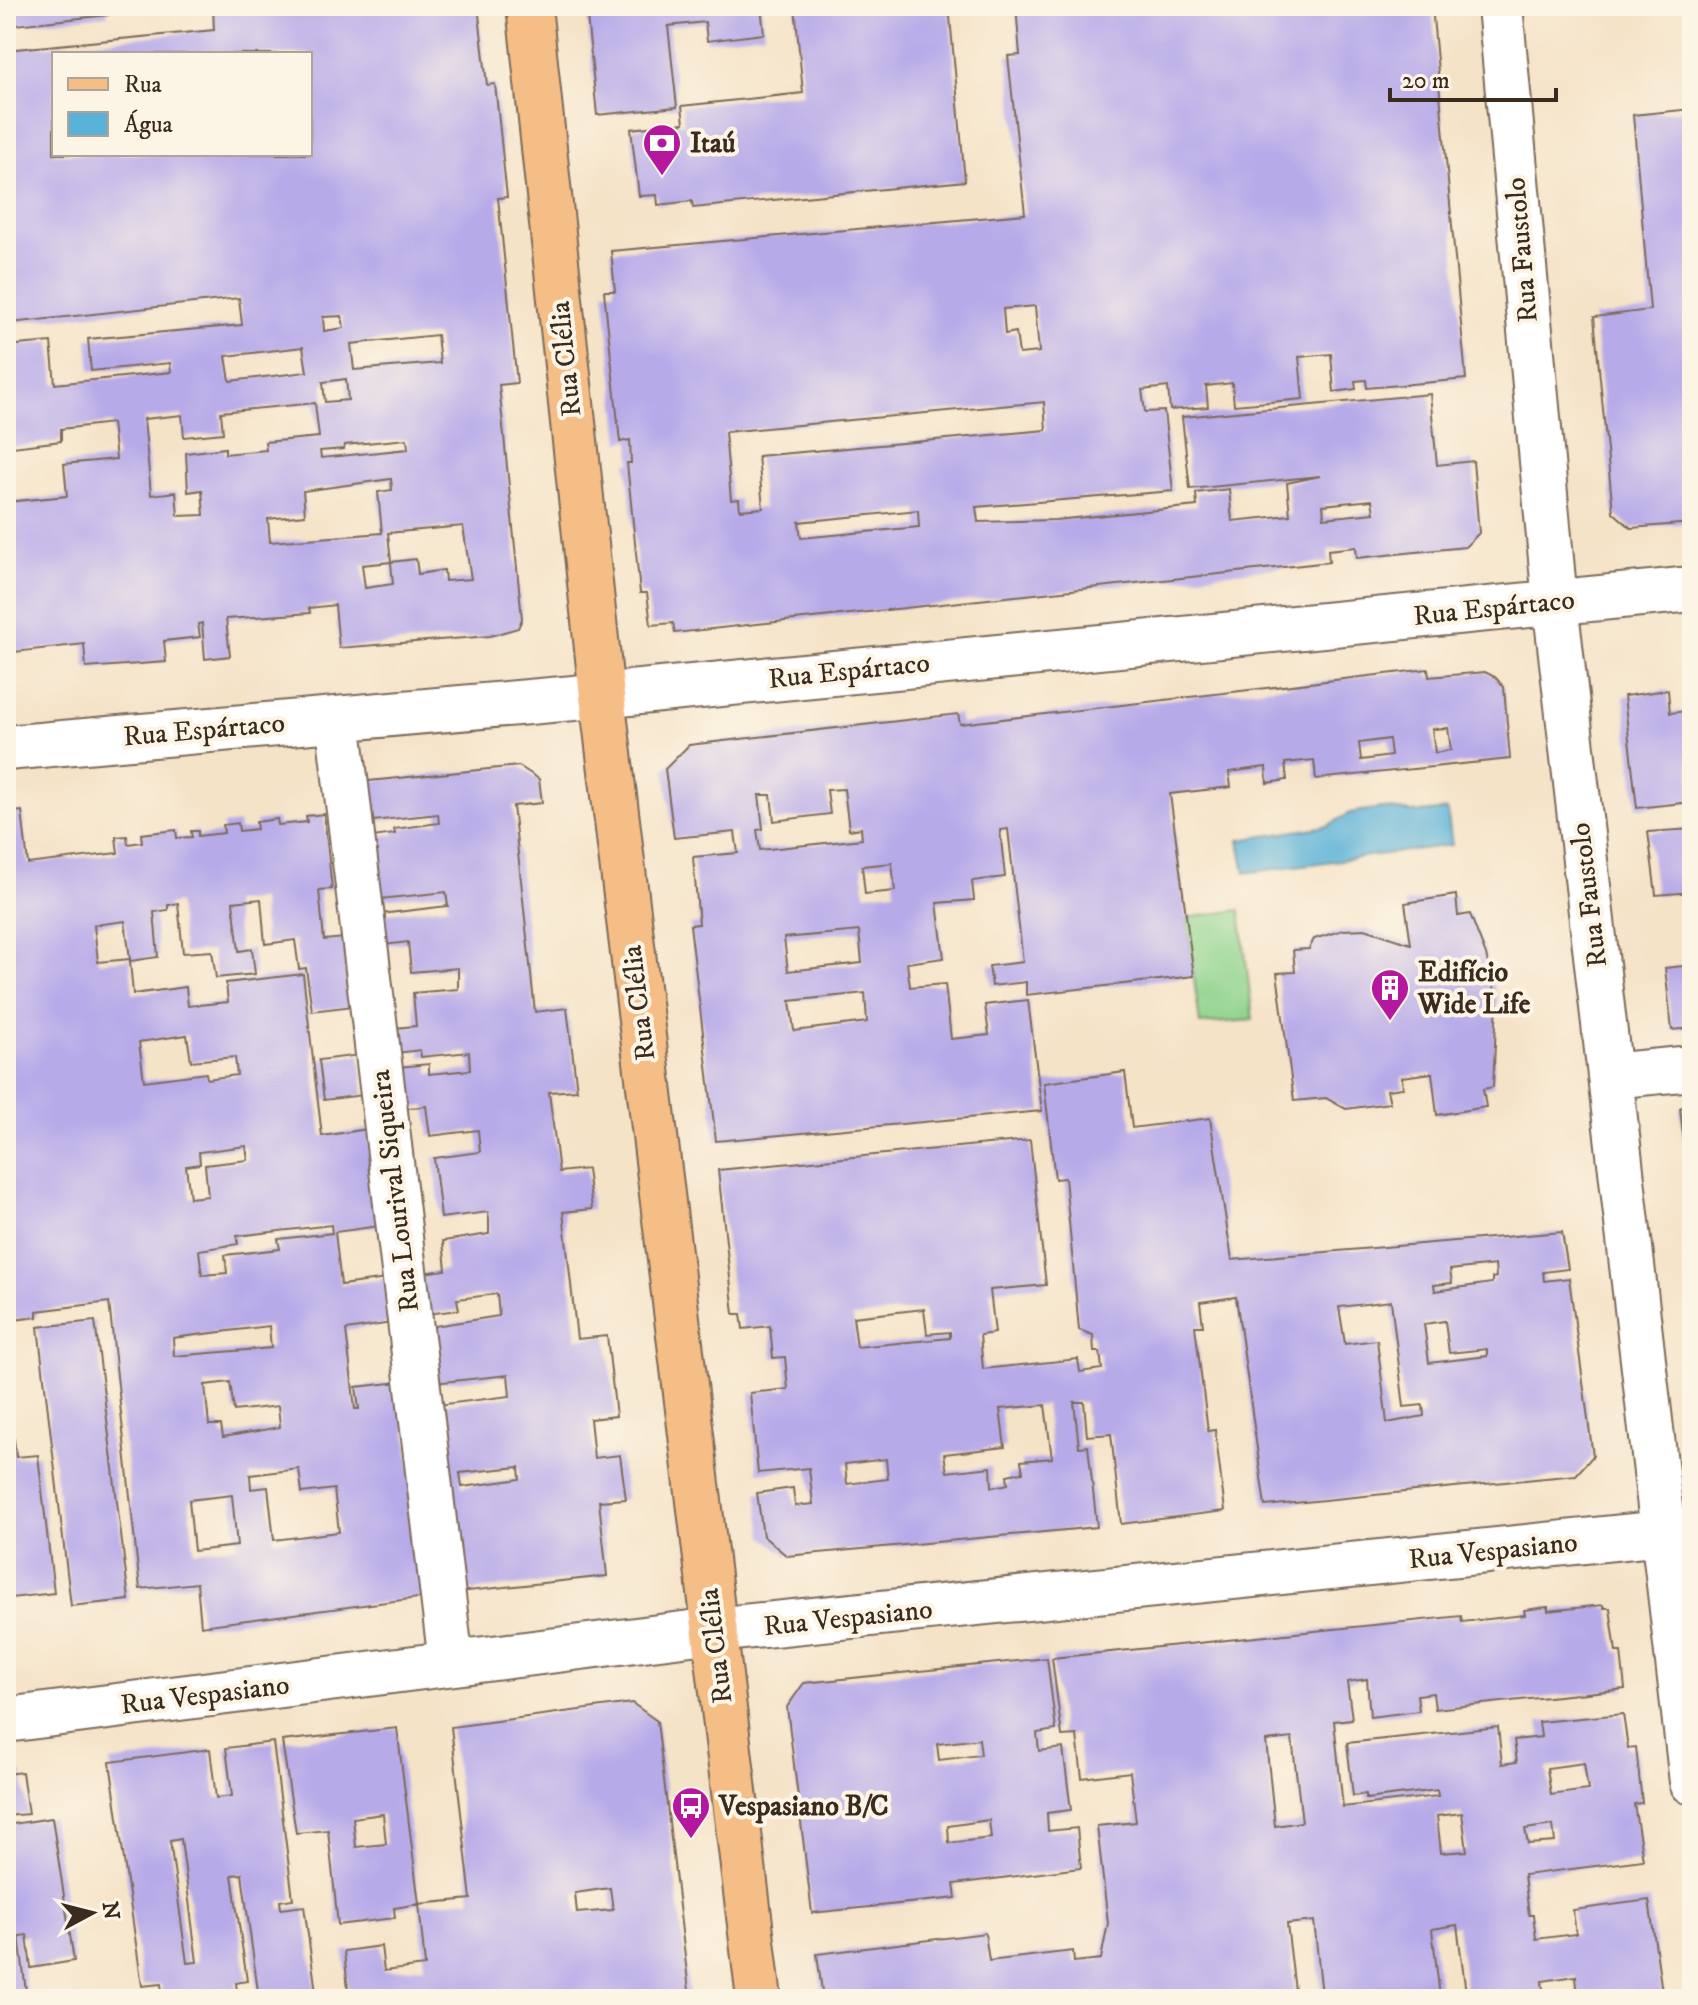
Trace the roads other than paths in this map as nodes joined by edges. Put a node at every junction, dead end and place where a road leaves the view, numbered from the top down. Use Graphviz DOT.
graph roads {
  1 [pos="529,6"];
  2 [pos="1500,6"];
  3 [pos="1692,589"];
  4 [pos="1555,602"];
  5 [pos="602,696"];
  6 [pos="338,719"];
  7 [pos="6,748"];
  8 [pos="1692,1068"];
  9 [pos="1610,1076"];
  10 [pos="1676,1532"];
  11 [pos="714,1630"];
  12 [pos="451,1663"];
  13 [pos="6,1720"];
  14 [pos="1692,1782"];
  15 [pos="759,1999"];
  1 -- 5 [label="main road, Rua Clélia"];
  2 -- 4 [label="street, Rua Faustolo"];
  3 -- 4 [label="street, Rua Espártaco"];
  4 -- 5 [label="street, Rua Espártaco"];
  4 -- 9 [label="street, Rua Faustolo"];
  5 -- 6 [label="street, Rua Espártaco"];
  5 -- 11 [label="main road, Rua Clélia"];
  6 -- 7 [label="street, Rua Espártaco"];
  6 -- 12 [label="street, Rua Lourival Siqueira"];
  8 -- 9 [label="street"];
  9 -- 10 [label="street, Rua Faustolo"];
  10 -- 11 [label="street, Rua Vespasiano"];
  10 -- 14 [label="street, Rua Faustolo"];
  11 -- 12 [label="street, Rua Vespasiano"];
  11 -- 15 [label="main road, Rua Clélia"];
  12 -- 13 [label="street, Rua Vespasiano"];
}
